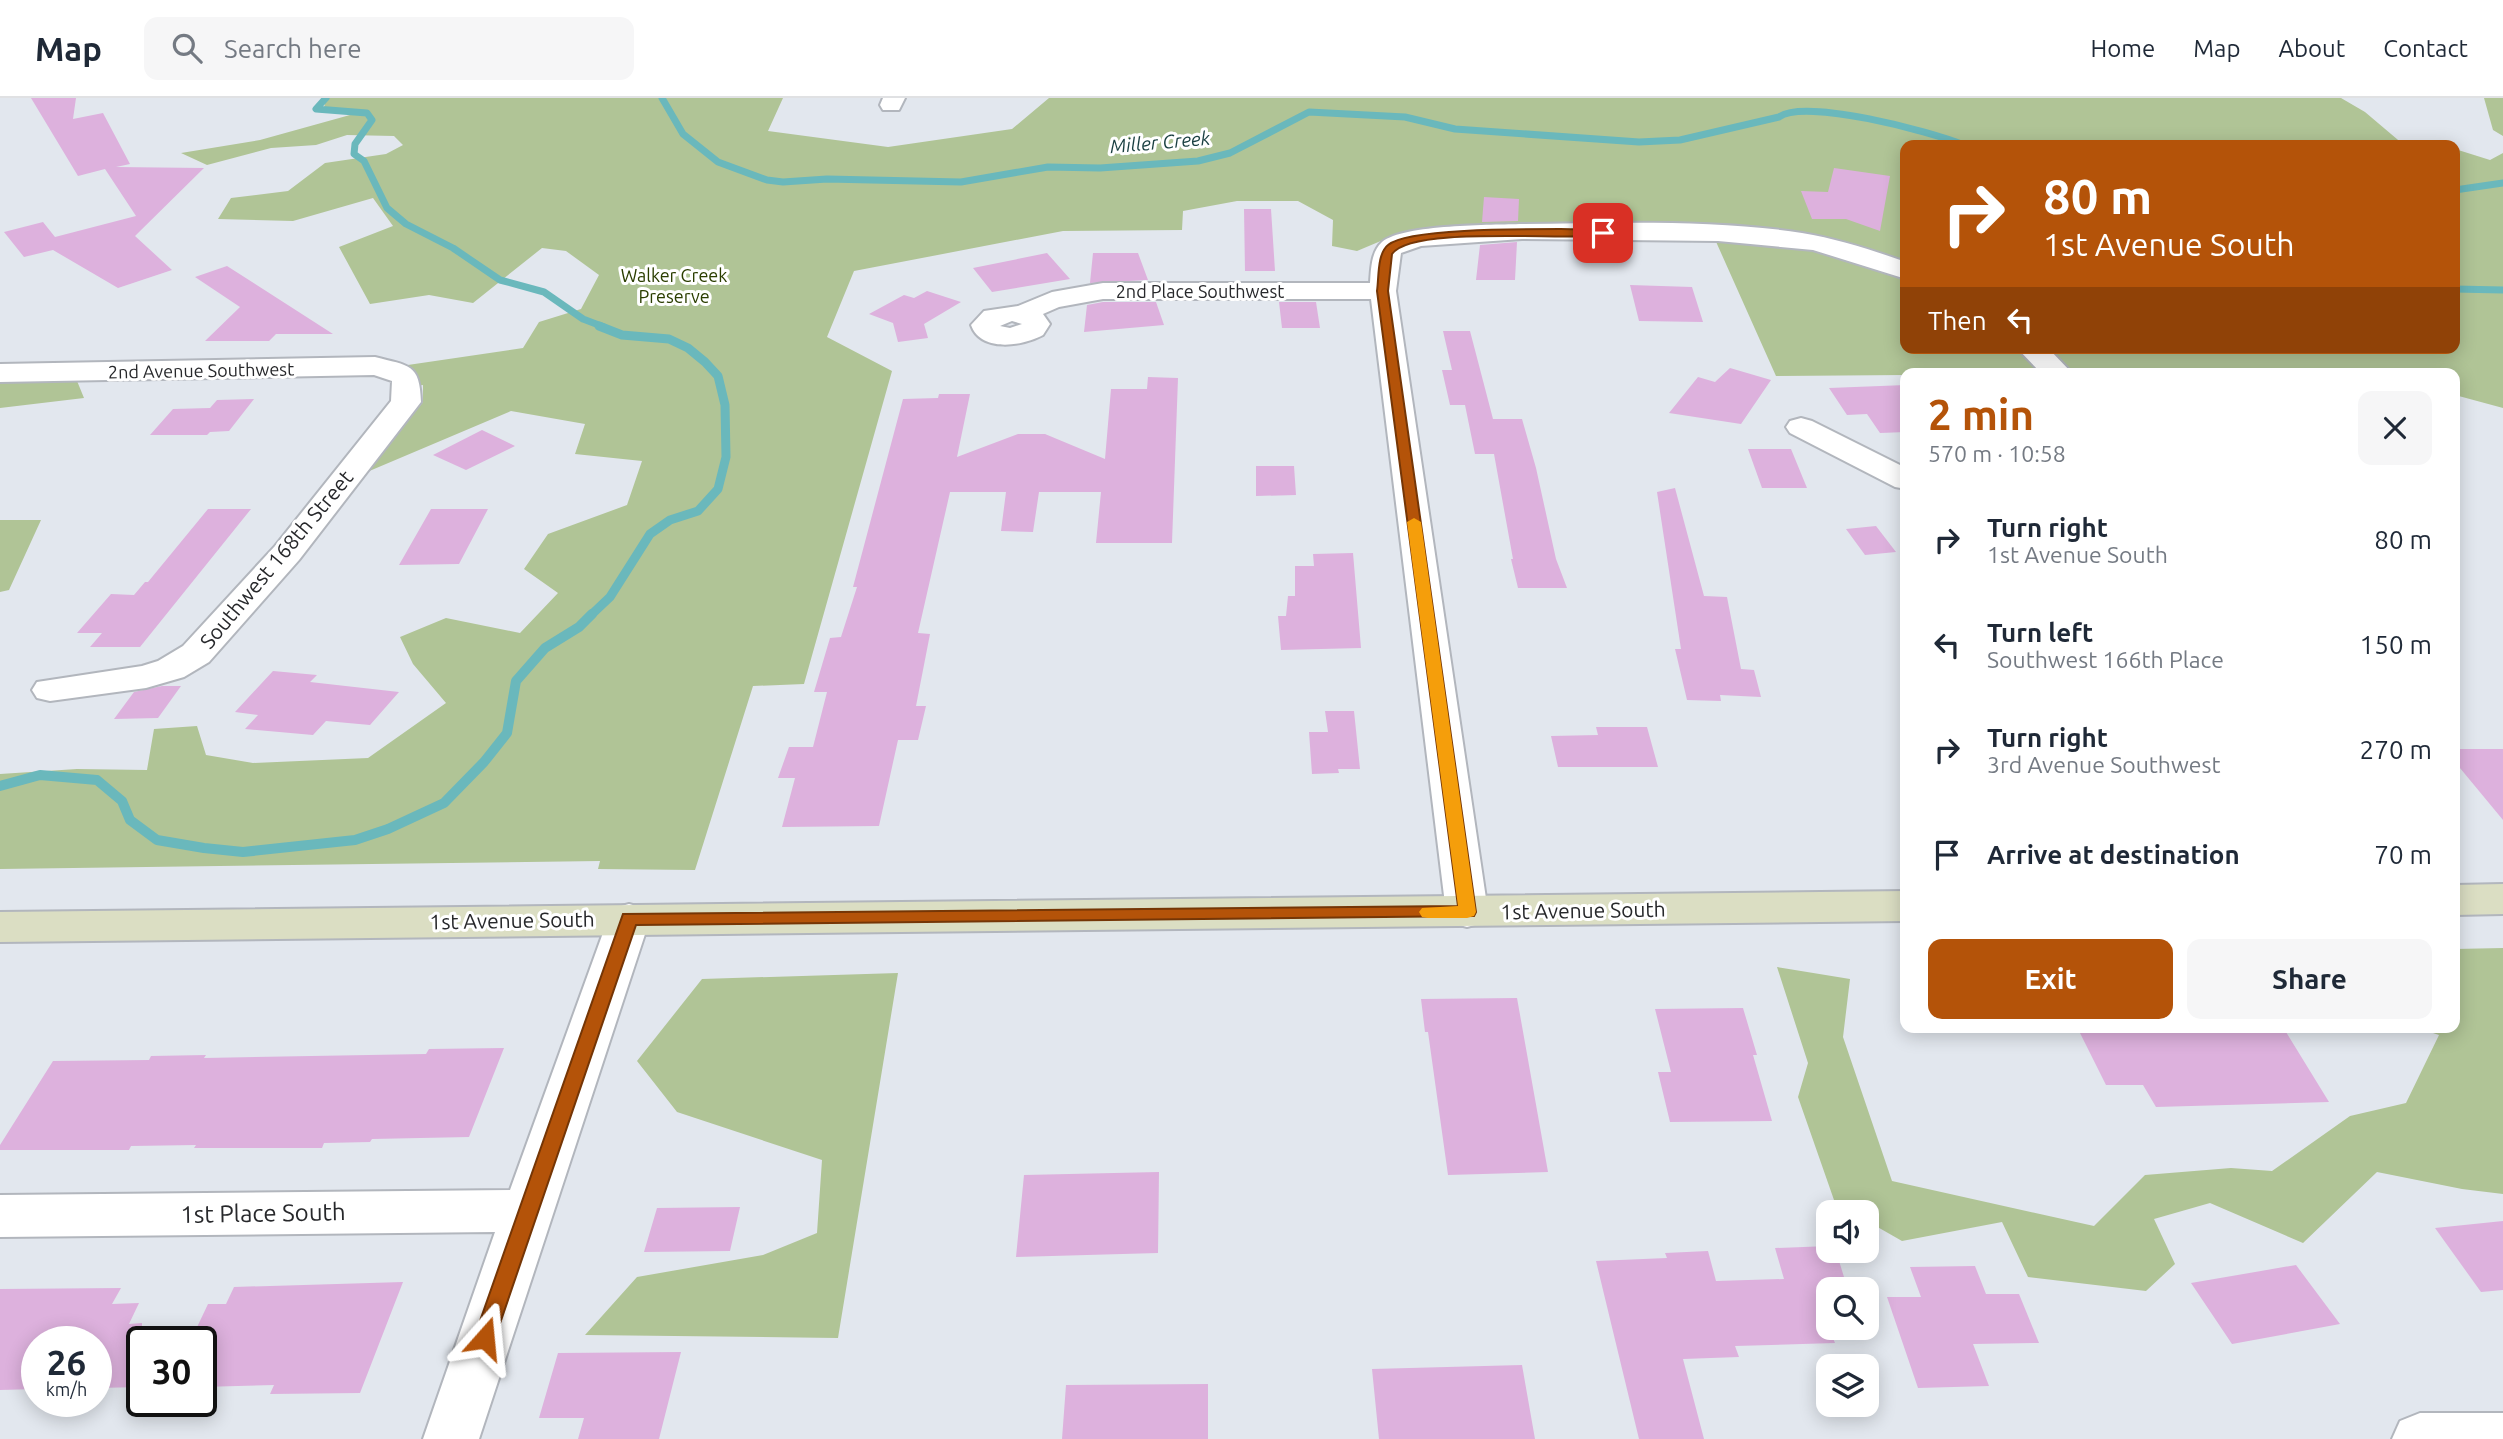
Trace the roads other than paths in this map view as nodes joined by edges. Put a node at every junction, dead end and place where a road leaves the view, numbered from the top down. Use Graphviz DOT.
graph roads {
  1 [pos="1894,267"];
  2 [pos="1382,291"];
  3 [pos="1022,314"];
  4 [pos="2037,354"];
  5 [pos="2053,368"];
  6 [pos="0,373"];
  7 [pos="400,373"];
  8 [pos="1801,427"];
  9 [pos="1900,477"];
  10 [pos="50,690"];
  11 [pos="2460,899"];
  12 [pos="2503,899"];
  13 [pos="1900,906"];
  14 [pos="1467,912"];
  15 [pos="629,919"];
  16 [pos="0,927"];
  17 [pos="527,1211"];
  18 [pos="0,1216"];
  19 [pos="451,1439"];
  20 [pos="2420,1439"];
  21 [pos="2503,1439"];
  1 -- 2 [label="street"];
  2 -- 3 [label="street, 2nd Place Southwest"];
  2 -- 14 [label="street"];
  4 -- 5 [label="street"];
  6 -- 7 [label="street, 2nd Avenue Southwest"];
  7 -- 10 [label="street, Southwest 168th Street"];
  8 -- 9 [label="street"];
  11 -- 12 [label="main road"];
  13 -- 14 [label="main road, 1st Avenue South"];
  14 -- 15 [label="main road, 1st Avenue South"];
  15 -- 16 [label="main road, 1st Avenue South"];
  15 -- 17 [label="street"];
  17 -- 18 [label="street, 1st Place South"];
  17 -- 19 [label="street"];
  20 -- 21 [label="street"];
}
